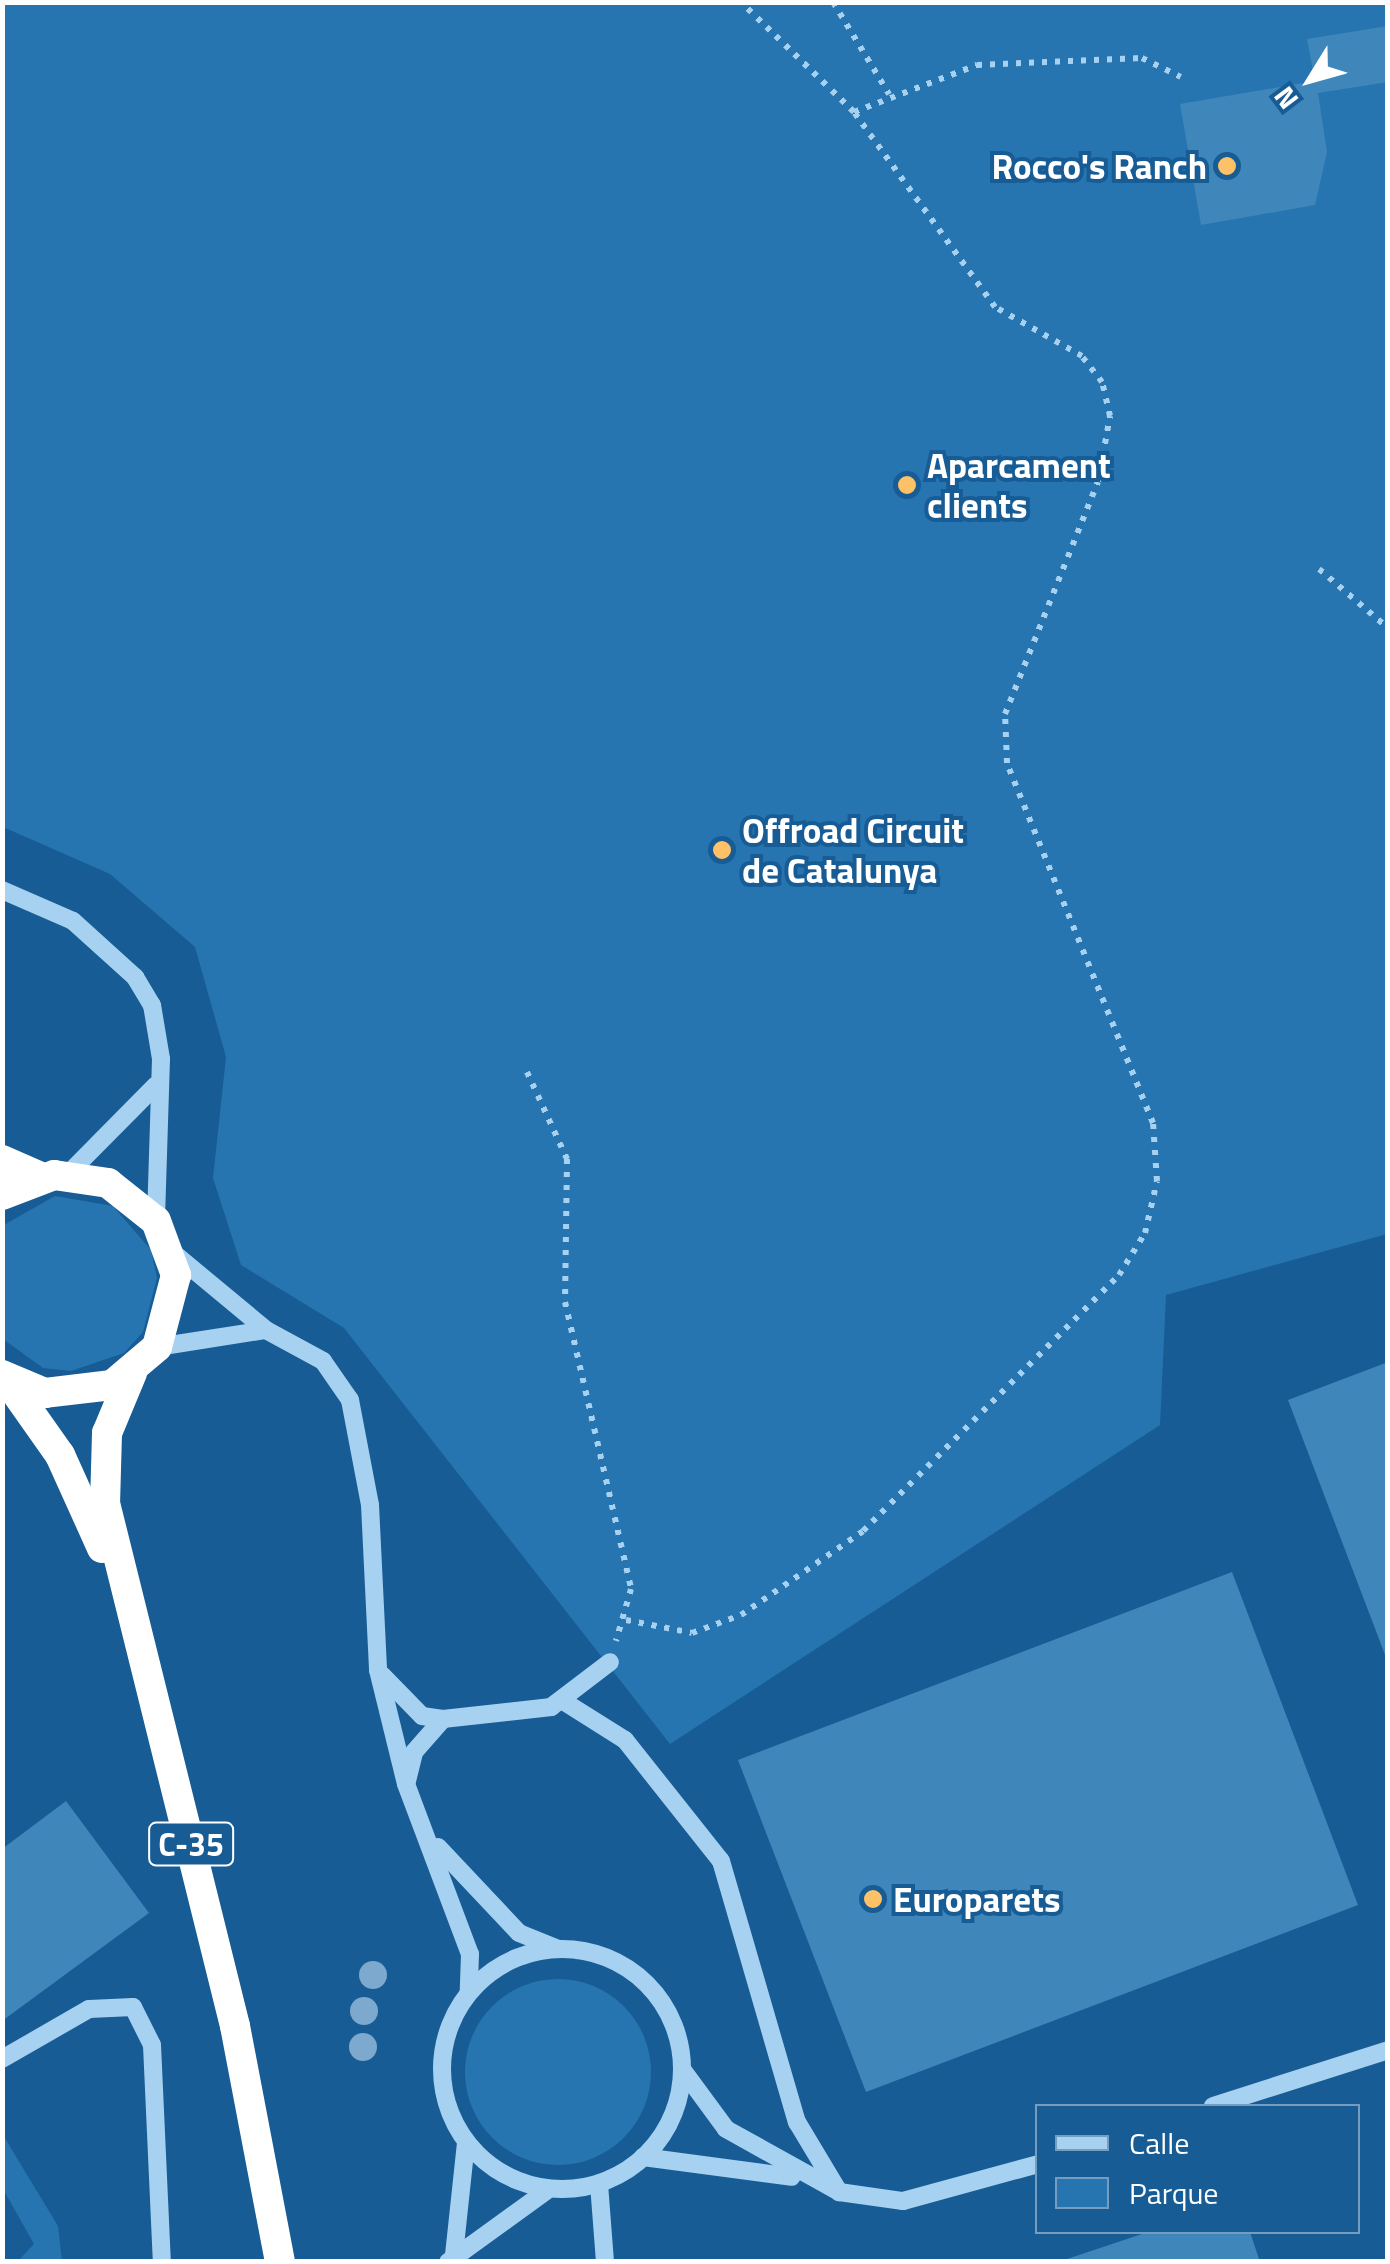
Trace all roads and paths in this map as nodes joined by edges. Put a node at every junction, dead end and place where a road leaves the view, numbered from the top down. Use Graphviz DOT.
graph roads {
  1 [pos="741,2"];
  2 [pos="833,2"];
  3 [pos="1180,76"];
  4 [pos="889,94"];
  5 [pos="854,112"];
  6 [pos="1319,569"];
  7 [pos="1388,628"];
  8 [pos="2,890"];
  9 [pos="527,1072"];
  10 [pos="156,1084"];
  11 [pos="2,1160"];
  12 [pos="54,1176"];
  13 [pos="2,1194"];
  14 [pos="156,1221"];
  15 [pos="171,1251"];
  16 [pos="266,1330"];
  17 [pos="157,1348"];
  18 [pos="132,1373"];
  19 [pos="2,1375"];
  20 [pos="122,1592"];
  21 [pos="610,1662"];
  22 [pos="378,1670"];
  23 [pos="563,1701"];
  24 [pos="443,1720"];
  25 [pos="406,1784"];
  26 [pos="431,1840"];
  27 [pos="557,1948"];
  28 [pos="469,1992"];
  29 [pos="1388,2050"];
  30 [pos="2,2059"];
  31 [pos="682,2070"];
  32 [pos="1220,2104"];
  33 [pos="466,2142"];
  34 [pos="644,2158"];
  35 [pos="1035,2165"];
  36 [pos="800,2178"];
  37 [pos="599,2184"];
  38 [pos="549,2189"];
  39 [pos="838,2192"];
  40 [pos="451,2258"];
  41 [pos="162,2262"];
  42 [pos="280,2262"];
  43 [pos="606,2262"];
  1 -- 5 [label="path"];
  2 -- 4 [label="path"];
  3 -- 4 [label="path"];
  4 -- 5 [label="path"];
  5 -- 9 [label="path"];
  6 -- 7 [label="path"];
  8 -- 10 [label="street"];
  10 -- 12 [label="street"];
  10 -- 14 [label="street"];
  11 -- 12 [label="highway, C-35"];
  12 -- 13 [label="highway"];
  12 -- 14 [label="highway, C-35"];
  14 -- 15 [label="highway, C-35"];
  15 -- 16 [label="street"];
  15 -- 17 [label="highway, C-35"];
  16 -- 17 [label="street"];
  16 -- 22 [label="street"];
  17 -- 18 [label="highway, C-35"];
  18 -- 19 [label="highway, C-35"];
  18 -- 20 [label="highway, C-35"];
  19 -- 20 [label="highway, C-35"];
  20 -- 42 [label="highway, C-35"];
  21 -- 23 [label="street"];
  22 -- 24 [label="street"];
  22 -- 25 [label="street"];
  23 -- 24 [label="street"];
  23 -- 39 [label="street"];
  24 -- 25 [label="street"];
  25 -- 26 [label="street"];
  26 -- 27 [label="street"];
  26 -- 28 [label="street"];
  27 -- 28 [label="street"];
  27 -- 31 [label="street"];
  28 -- 33 [label="street"];
  29 -- 32 [label="street"];
  30 -- 41 [label="street"];
  31 -- 34 [label="street"];
  31 -- 36 [label="street"];
  33 -- 38 [label="street"];
  33 -- 40 [label="street"];
  34 -- 36 [label="street"];
  34 -- 37 [label="street"];
  35 -- 39 [label="street"];
  36 -- 39 [label="street"];
  37 -- 38 [label="street"];
  37 -- 43 [label="street"];
  38 -- 40 [label="street"];
}
